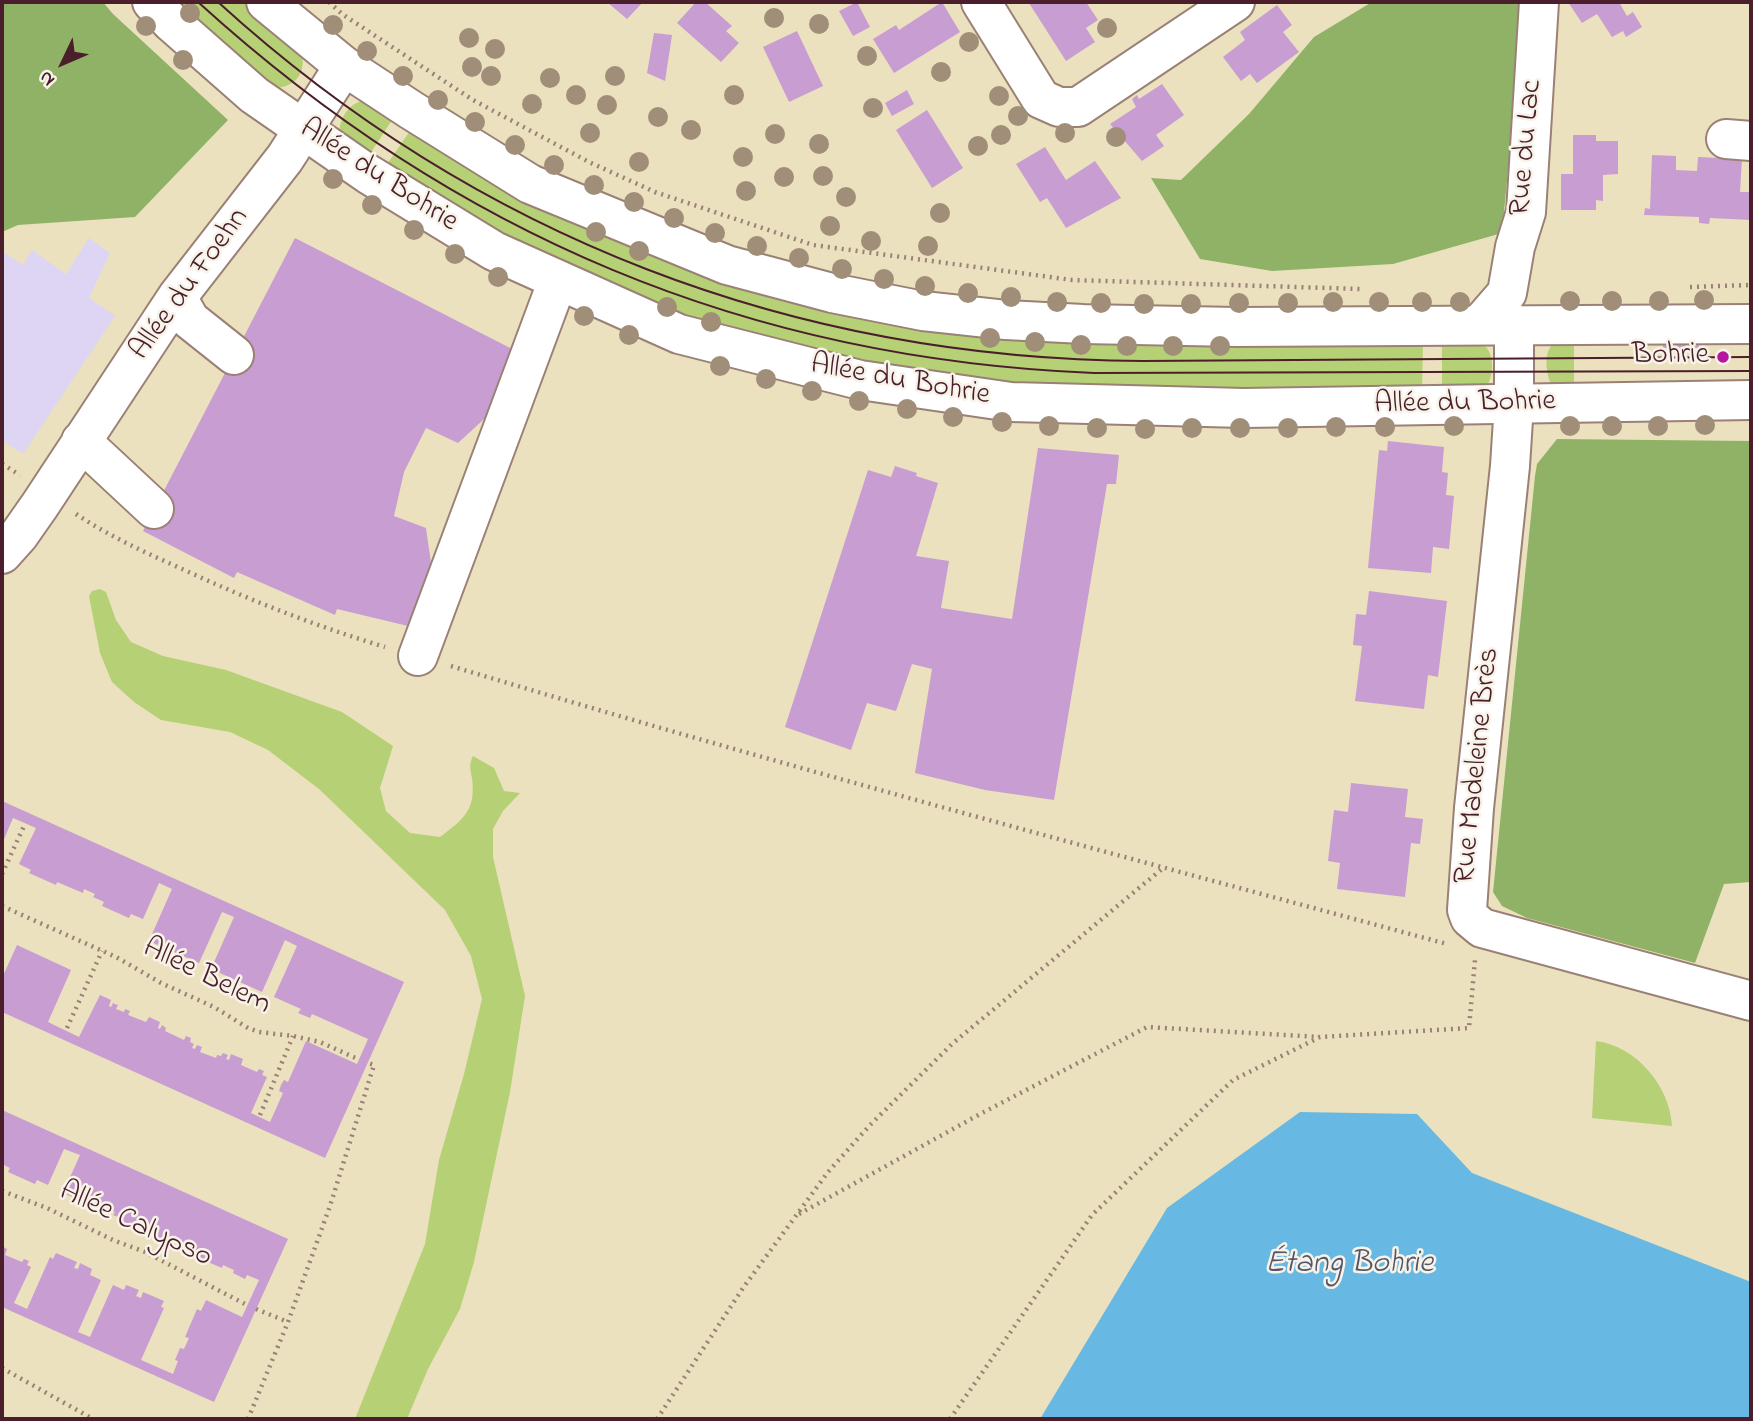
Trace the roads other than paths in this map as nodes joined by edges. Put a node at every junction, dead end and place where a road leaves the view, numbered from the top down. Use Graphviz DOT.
graph roads {
  1 [pos="152,2"];
  2 [pos="266,2"];
  3 [pos="981,2"];
  4 [pos="1235,2"];
  5 [pos="1539,2"];
  6 [pos="344,66"];
  7 [pos="304,129"];
  8 [pos="558,280"];
  9 [pos="177,297"];
  10 [pos="1497,324"];
  11 [pos="1751,324"];
  12 [pos="234,355"];
  13 [pos="1751,400"];
  14 [pos="1514,404"];
  15 [pos="80,440"];
  16 [pos="154,509"];
  17 [pos="2,554"];
  18 [pos="418,656"];
  19 [pos="1751,1001"];
  1 -- 7 [label="main road, Allée du Bohrie"];
  2 -- 6 [label="main road"];
  3 -- 4 [label="main road"];
  5 -- 10 [label="main road, Rue du Lac"];
  6 -- 7 [label="main road, Allée du Foehn"];
  6 -- 10 [label="main road"];
  7 -- 8 [label="main road, Allée du Bohrie"];
  7 -- 9 [label="main road, Allée du Foehn"];
  8 -- 14 [label="main road, Allée du Bohrie"];
  8 -- 18 [label="main road"];
  9 -- 12 [label="main road"];
  9 -- 15 [label="main road, Allée du Foehn"];
  10 -- 11 [label="main road"];
  10 -- 14 [label="main road, Rue Madeleine Brès"];
  13 -- 14 [label="main road, Allée du Bohrie"];
  14 -- 19 [label="main road, Rue Madeleine Brès"];
  15 -- 16 [label="main road"];
  15 -- 17 [label="main road, Allée du Foehn"];
}
